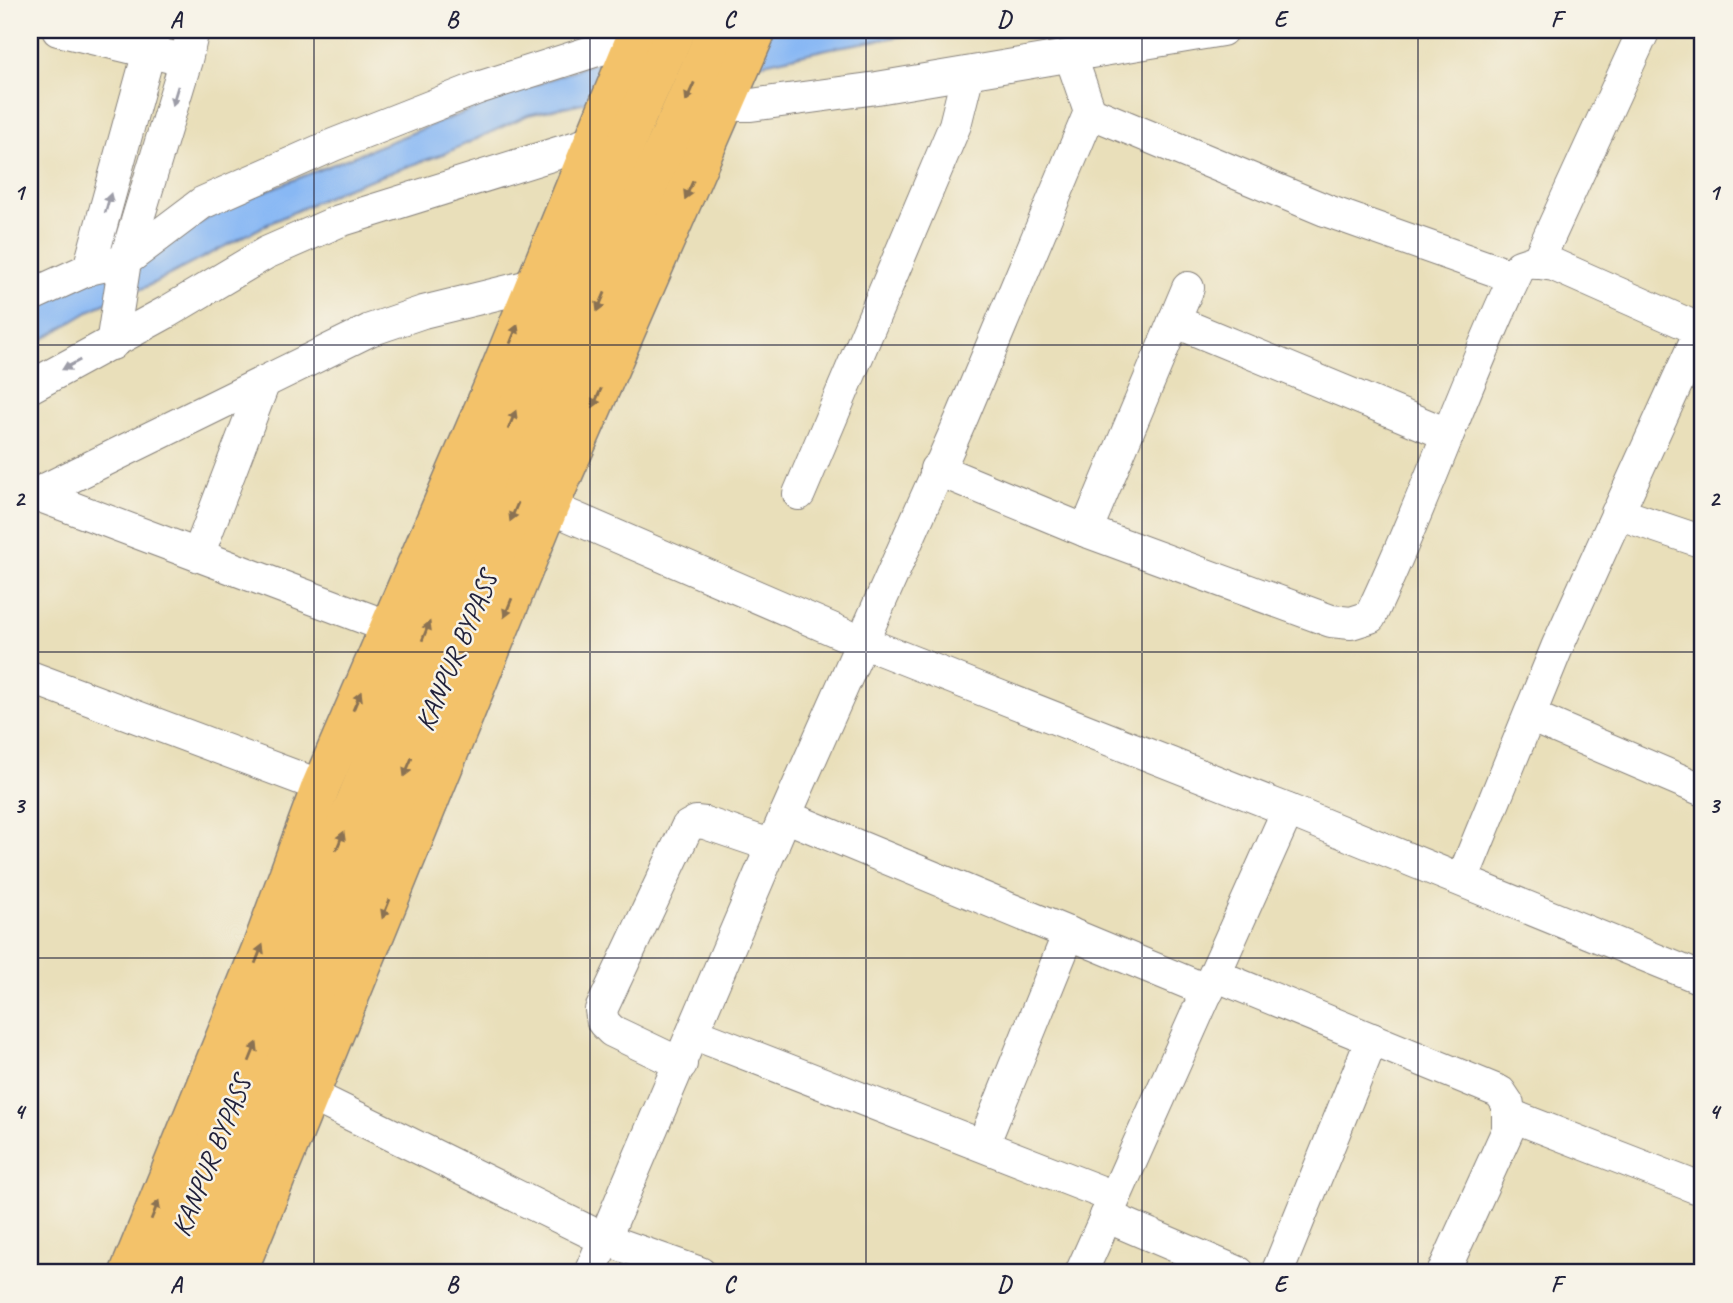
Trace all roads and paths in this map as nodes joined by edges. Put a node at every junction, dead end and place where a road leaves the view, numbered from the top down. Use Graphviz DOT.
graph roads {
  1 [pos="58,30"];
  2 [pos="192,30"];
  3 [pos="677,30"];
  4 [pos="717,30"];
  5 [pos="757,30"];
  6 [pos="1222,30"];
  7 [pos="1644,30"];
  8 [pos="624,39"];
  9 [pos="153,41"];
  10 [pos="1071,57"];
  11 [pos="186,61"];
  12 [pos="968,73"];
  13 [pos="730,96"];
  14 [pos="1090,112"];
  15 [pos="598,127"];
  16 [pos="125,266"];
  17 [pos="89,269"];
  18 [pos="1526,270"];
  19 [pos="533,285"];
  20 [pos="1188,288"];
  21 [pos="30,296"];
  22 [pos="1174,321"];
  23 [pos="1703,329"];
  24 [pos="115,332"];
  25 [pos="264,382"];
  26 [pos="30,387"];
  27 [pos="1447,434"];
  28 [pos="936,470"];
  29 [pos="33,493"];
  30 [pos="799,494"];
  31 [pos="549,507"];
  32 [pos="1617,513"];
  33 [pos="1086,531"];
  34 [pos="1703,542"];
  35 [pos="198,555"];
  36 [pos="389,627"];
  37 [pos="862,642"];
  38 [pos="30,677"];
  39 [pos="1530,716"];
  40 [pos="321,786"];
  41 [pos="1703,790"];
  42 [pos="1288,810"];
  43 [pos="785,816"];
  44 [pos="773,846"];
  45 [pos="1462,880"];
  46 [pos="1069,933"];
  47 [pos="1703,979"];
  48 [pos="1212,983"];
  49 [pos="695,1034"];
  50 [pos="1372,1040"];
  51 [pos="681,1064"];
  52 [pos="311,1095"];
  53 [pos="1510,1115"];
  54 [pos="983,1145"];
  55 [pos="1703,1191"];
  56 [pos="1110,1207"];
  57 [pos="604,1239"];
  58 [pos="129,1273"];
  59 [pos="162,1273"];
  60 [pos="198,1273"];
  61 [pos="237,1273"];
  62 [pos="590,1273"];
  63 [pos="700,1273"];
  64 [pos="1081,1273"];
  65 [pos="1239,1273"];
  66 [pos="1277,1273"];
  67 [pos="1443,1273"];
  1 -- 9 [label="street"];
  2 -- 11 [label="street"];
  59 -- 3 [label="main road, KANPUR BYPASS, one-way"];
  4 -- 60 [label="main road, KANPUR BYPASS, one-way"];
  5 -- 13 [label="main road"];
  6 -- 10 [label="street"];
  7 -- 18 [label="street"];
  8 -- 15 [label="main road"];
  8 -- 16 [label="street"];
  9 -- 11 [label="street"];
  17 -- 9 [label="street, one-way"];
  10 -- 12 [label="street"];
  10 -- 14 [label="street"];
  11 -- 16 [label="street, one-way"];
  12 -- 13 [label="street"];
  12 -- 30 [label="street"];
  13 -- 31 [label="main road, one-way"];
  14 -- 18 [label="street"];
  14 -- 28 [label="street"];
  15 -- 19 [label="main road"];
  15 -- 24 [label="street"];
  16 -- 17 [label="street"];
  16 -- 24 [label="street"];
  17 -- 21 [label="street"];
  18 -- 23 [label="street"];
  18 -- 27 [label="street"];
  19 -- 25 [label="street"];
  36 -- 19 [label="main road, one-way"];
  20 -- 22 [label="street"];
  22 -- 27 [label="street"];
  22 -- 33 [label="street"];
  23 -- 32 [label="street"];
  24 -- 26 [label="street, one-way"];
  25 -- 29 [label="street"];
  25 -- 35 [label="street"];
  27 -- 33 [label="street"];
  28 -- 33 [label="street"];
  28 -- 37 [label="street"];
  29 -- 35 [label="street"];
  31 -- 37 [label="street"];
  31 -- 52 [label="main road, one-way"];
  32 -- 34 [label="street"];
  32 -- 39 [label="street"];
  35 -- 36 [label="street"];
  40 -- 36 [label="main road, one-way"];
  37 -- 42 [label="street"];
  37 -- 43 [label="street"];
  38 -- 40 [label="street"];
  39 -- 41 [label="street"];
  39 -- 45 [label="street"];
  58 -- 40 [label="main road, one-way"];
  42 -- 45 [label="street"];
  42 -- 48 [label="street"];
  43 -- 44 [label="street"];
  43 -- 46 [label="street"];
  44 -- 49 [label="street"];
  44 -- 51 [label="street"];
  45 -- 47 [label="street"];
  46 -- 48 [label="street"];
  46 -- 54 [label="street"];
  48 -- 50 [label="street"];
  48 -- 56 [label="street"];
  49 -- 51 [label="street"];
  49 -- 54 [label="street"];
  50 -- 53 [label="street"];
  50 -- 66 [label="street"];
  51 -- 57 [label="street"];
  52 -- 57 [label="street"];
  52 -- 61 [label="main road"];
  53 -- 55 [label="street"];
  53 -- 67 [label="street"];
  54 -- 56 [label="street"];
  56 -- 64 [label="street"];
  56 -- 65 [label="street"];
  57 -- 62 [label="street"];
  57 -- 63 [label="street"];
}
